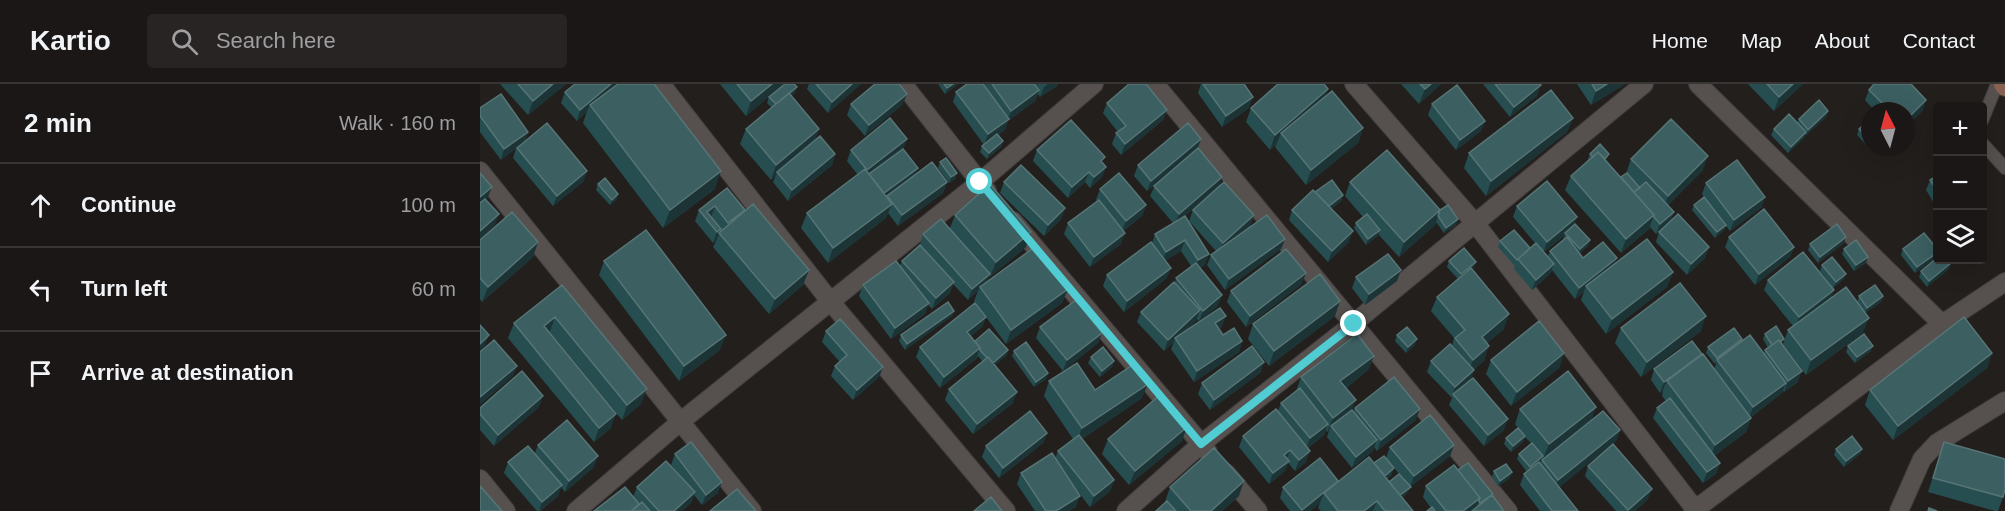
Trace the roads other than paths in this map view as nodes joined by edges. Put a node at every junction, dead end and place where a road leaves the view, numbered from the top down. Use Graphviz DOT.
graph roads {
  1 [pos="661,84"];
  2 [pos="903,84"];
  3 [pos="1094,84"];
  4 [pos="1155,84"];
  5 [pos="1354,84"];
  6 [pos="1644,84"];
  7 [pos="1698,84"];
  8 [pos="1997,84"];
  9 [pos="1987,110"];
  10 [pos="1987,148"];
  11 [pos="2005,168"];
  12 [pos="480,171"];
  13 [pos="980,182"];
  14 [pos="1475,223"];
  15 [pos="2005,282"];
  16 [pos="830,301"];
  17 [pos="1354,324"];
  18 [pos="1942,324"];
  19 [pos="2005,401"];
  20 [pos="680,422"];
  21 [pos="1201,444"];
  22 [pos="480,479"];
  23 [pos="1694,510"];
  24 [pos="506,511"];
  25 [pos="576,511"];
  26 [pos="752,511"];
  27 [pos="1006,511"];
  28 [pos="1126,511"];
  29 [pos="1258,511"];
  30 [pos="1508,511"];
  31 [pos="1899,511"];
  1 -- 16 [label="street"];
  2 -- 13 [label="street"];
  3 -- 13 [label="street"];
  4 -- 17 [label="street"];
  5 -- 14 [label="street"];
  6 -- 14 [label="street"];
  7 -- 18 [label="street"];
  8 -- 9 [label="lane"];
  10 -- 11 [label="lane"];
  12 -- 20 [label="street"];
  13 -- 16 [label="street"];
  13 -- 21 [label="street"];
  14 -- 17 [label="street"];
  14 -- 23 [label="street"];
  15 -- 18 [label="street"];
  16 -- 20 [label="street"];
  16 -- 27 [label="street"];
  17 -- 21 [label="street"];
  17 -- 30 [label="street"];
  18 -- 23 [label="street"];
  19 -- 31 [label="street"];
  20 -- 25 [label="street"];
  20 -- 26 [label="street"];
  21 -- 28 [label="street"];
  21 -- 29 [label="street"];
  22 -- 24 [label="street"];
}
